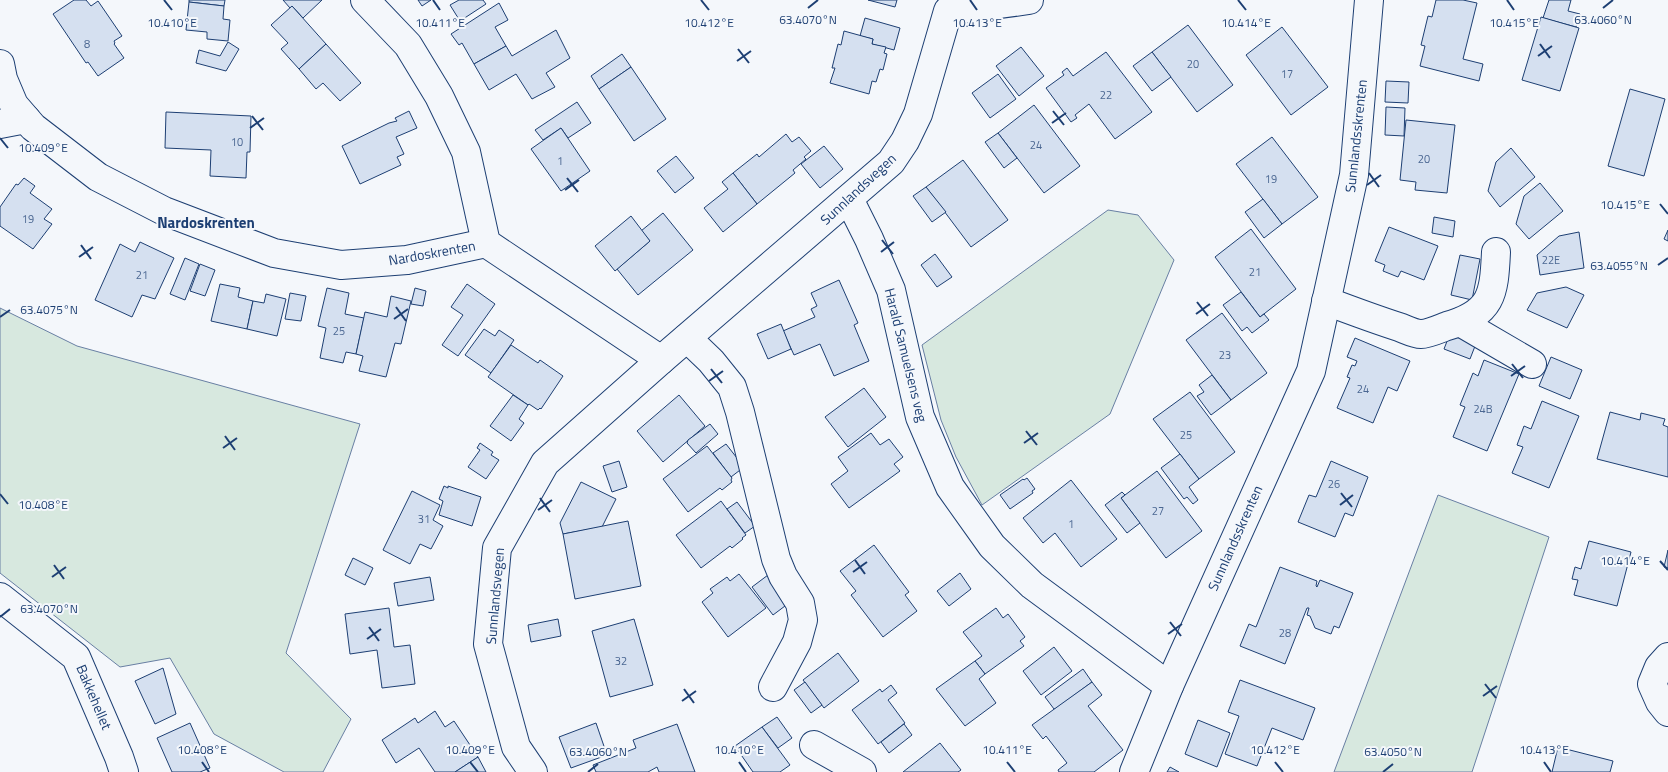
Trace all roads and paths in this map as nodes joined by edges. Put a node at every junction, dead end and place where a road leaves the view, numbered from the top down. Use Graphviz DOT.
graph roads {
  1 [pos="365,0"];
  2 [pos="1029,0"];
  3 [pos="1369,0"];
  4 [pos="949,5"];
  5 [pos="0,64"];
  6 [pos="26,119"];
  7 [pos="0,124"];
  8 [pos="849,199"];
  9 [pos="486,243"];
  10 [pos="1496,252"];
  11 [pos="1326,301"];
  12 [pos="1460,322"];
  13 [pos="686,338"];
  14 [pos="661,360"];
  15 [pos="1532,364"];
  16 [pos="0,597"];
  17 [pos="1668,657"];
  18 [pos="1168,686"];
  19 [pos="773,687"];
  20 [pos="1668,712"];
  21 [pos="814,745"];
  22 [pos="124,772"];
  23 [pos="533,772"];
  24 [pos="862,772"];
  25 [pos="1134,772"];
  1 -- 9 [label="street, Nardoskrenten"];
  2 -- 4 [label="street, Sunnlandsvegen"];
  3 -- 11 [label="street, Sunnlandsskrenten"];
  4 -- 8 [label="street, Sunnlandsvegen"];
  5 -- 6 [label="street, Nardoskrenten"];
  6 -- 7 [label="street"];
  6 -- 9 [label="street, Nardoskrenten"];
  8 -- 13 [label="street, Sunnlandsvegen"];
  8 -- 18 [label="street, Harald Samuelsens veg"];
  9 -- 14 [label="street, Nardoskrenten"];
  10 -- 12 [label="street"];
  11 -- 12 [label="street"];
  11 -- 18 [label="street, Sunnlandsskrenten"];
  12 -- 15 [label="street"];
  13 -- 14 [label="street, Sunnlandsvegen"];
  13 -- 19 [label="street"];
  14 -- 23 [label="street, Sunnlandsvegen"];
  16 -- 22 [label="street, Bakkehellet"];
  17 -- 20 [label="street"];
  18 -- 25 [label="street, Sunnlandsskrenten"];
  21 -- 24 [label="street"];
}
